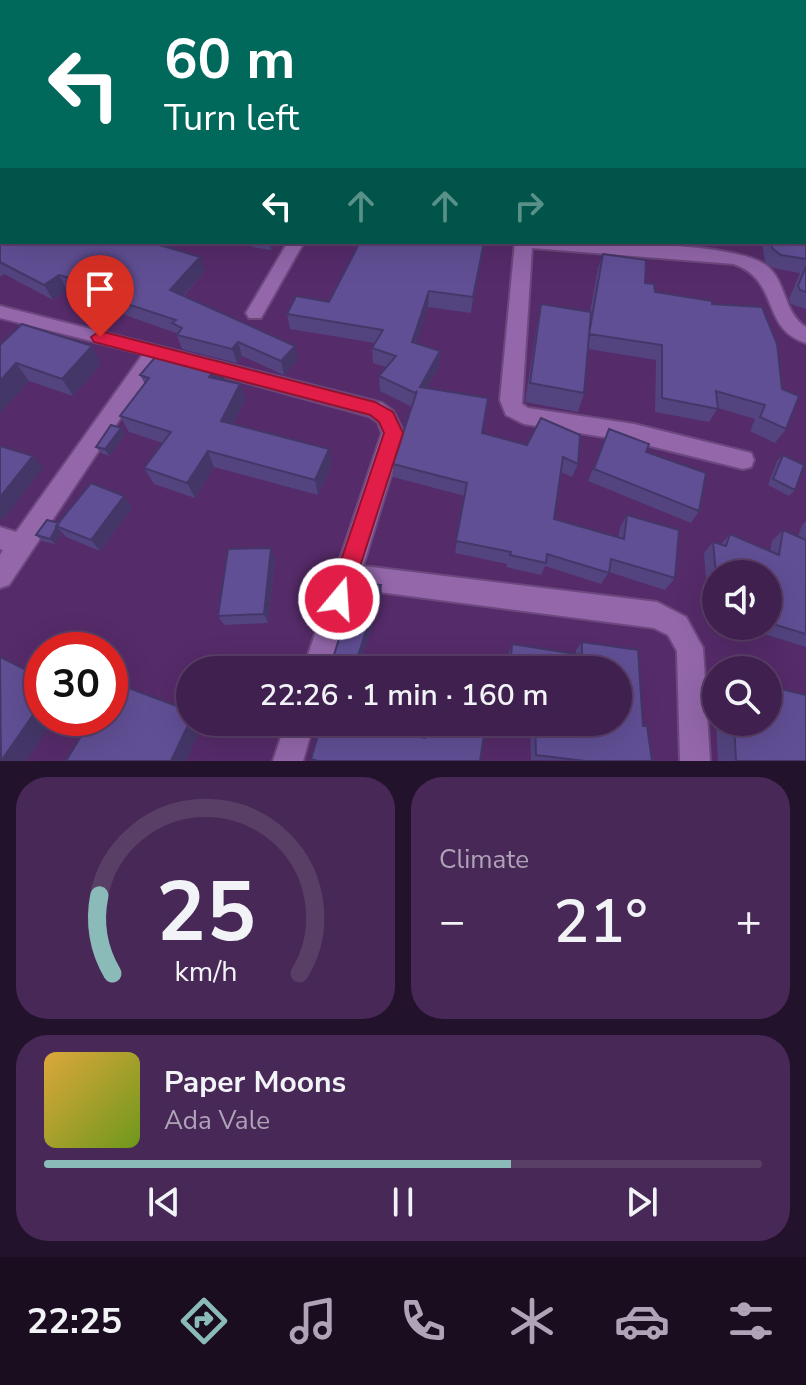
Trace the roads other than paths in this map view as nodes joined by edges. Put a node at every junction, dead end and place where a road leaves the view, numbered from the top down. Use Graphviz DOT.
graph roads {
  1 [pos="295,244"];
  2 [pos="524,244"];
  3 [pos="553,244"];
  4 [pos="0,312"];
  5 [pos="255,313"];
  6 [pos="806,336"];
  7 [pos="154,353"];
  8 [pos="743,460"];
  9 [pos="10,541"];
  10 [pos="0,576"];
  11 [pos="347,576"];
  12 [pos="321,656"];
  13 [pos="296,736"];
  14 [pos="288,761"];
  15 [pos="695,761"];
  1 -- 5 [label="street"];
  2 -- 8 [label="street"];
  3 -- 6 [label="street"];
  4 -- 7 [label="street"];
  7 -- 9 [label="street"];
  7 -- 11 [label="street"];
  9 -- 10 [label="street"];
  11 -- 12 [label="street"];
  11 -- 15 [label="street"];
  13 -- 14 [label="street"];
}
